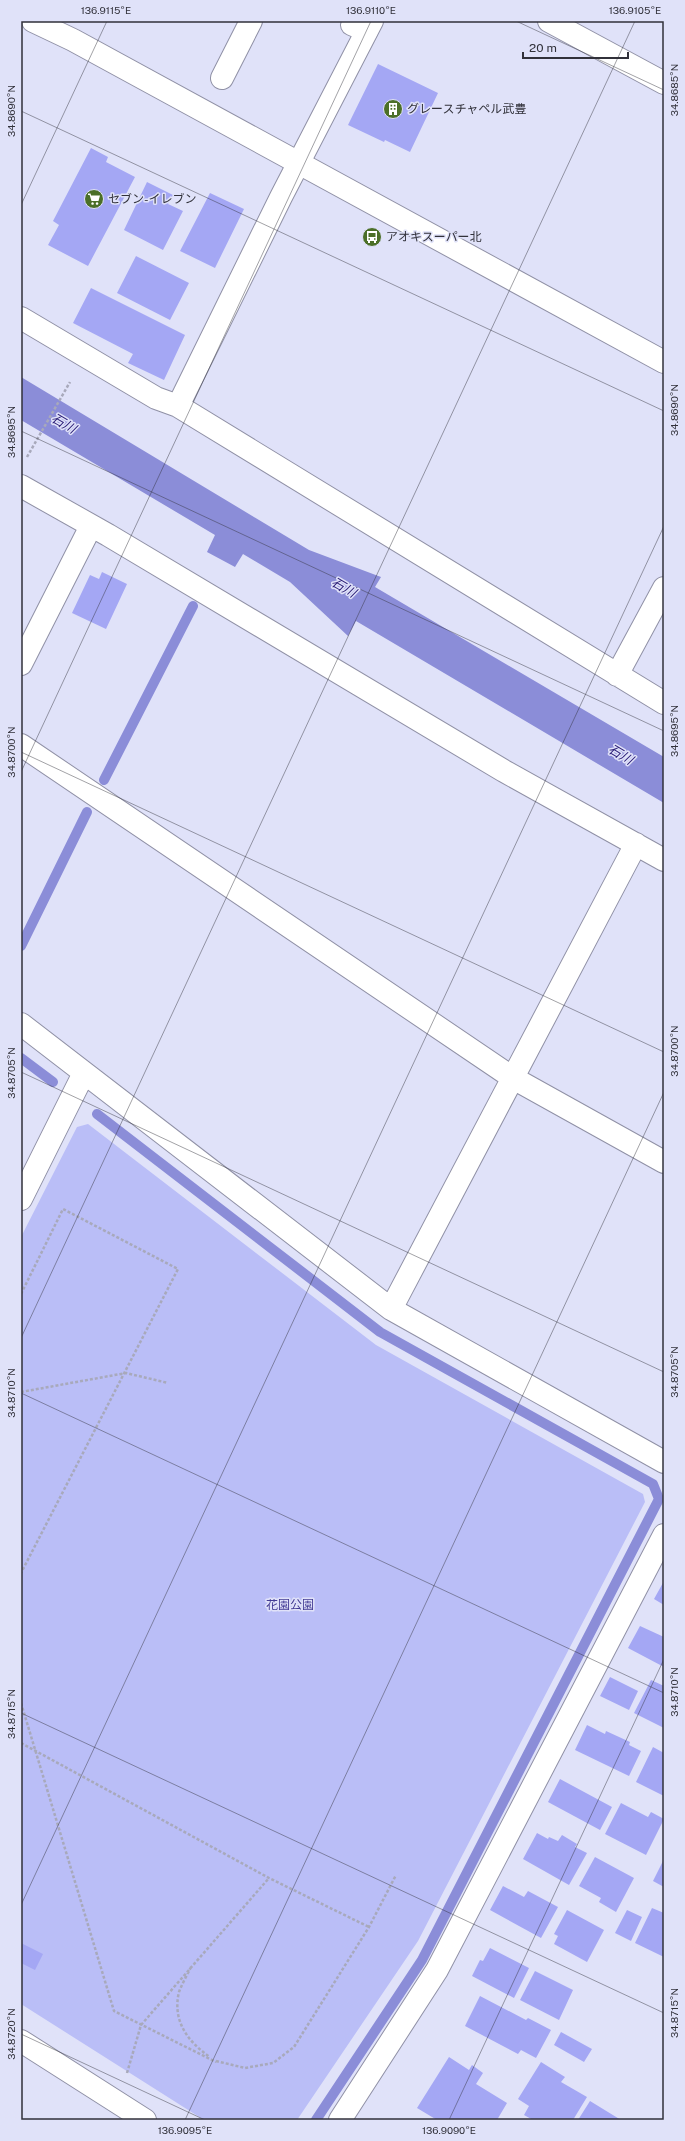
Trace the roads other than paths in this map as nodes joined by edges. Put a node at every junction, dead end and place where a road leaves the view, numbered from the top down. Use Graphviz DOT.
graph roads {
  1 [pos="25,21"];
  2 [pos="33,21"];
  3 [pos="251,21"];
  4 [pos="550,21"];
  5 [pos="364,26"];
  6 [pos="21,28"];
  7 [pos="222,78"];
  8 [pos="664,83"];
  9 [pos="299,163"];
  10 [pos="21,318"];
  11 [pos="664,362"];
  12 [pos="178,406"];
  13 [pos="21,486"];
  14 [pos="91,526"];
  15 [pos="664,588"];
  16 [pos="21,664"];
  17 [pos="617,675"];
  18 [pos="664,703"];
  19 [pos="21,745"];
  20 [pos="636,844"];
  21 [pos="664,860"];
  22 [pos="21,1024"];
  23 [pos="84,1073"];
  24 [pos="513,1078"];
  25 [pos="664,1162"];
  26 [pos="21,1199"];
  27 [pos="390,1309"];
  28 [pos="664,1462"];
  29 [pos="664,1535"];
  30 [pos="21,2040"];
  31 [pos="145,2120"];
  32 [pos="340,2120"];
  1 -- 6 [label="street"];
  2 -- 9 [label="street"];
  3 -- 7 [label="street"];
  4 -- 8 [label="street"];
  5 -- 9 [label="street"];
  9 -- 11 [label="street"];
  9 -- 12 [label="street"];
  10 -- 12 [label="street"];
  12 -- 17 [label="street"];
  13 -- 14 [label="street"];
  14 -- 16 [label="street"];
  14 -- 20 [label="street"];
  15 -- 17 [label="street"];
  17 -- 18 [label="street"];
  19 -- 24 [label="street"];
  20 -- 21 [label="street"];
  20 -- 24 [label="street"];
  22 -- 23 [label="street"];
  23 -- 26 [label="street"];
  23 -- 27 [label="street"];
  24 -- 25 [label="street"];
  24 -- 27 [label="street"];
  27 -- 28 [label="street"];
  29 -- 32 [label="street"];
  30 -- 31 [label="street"];
}
